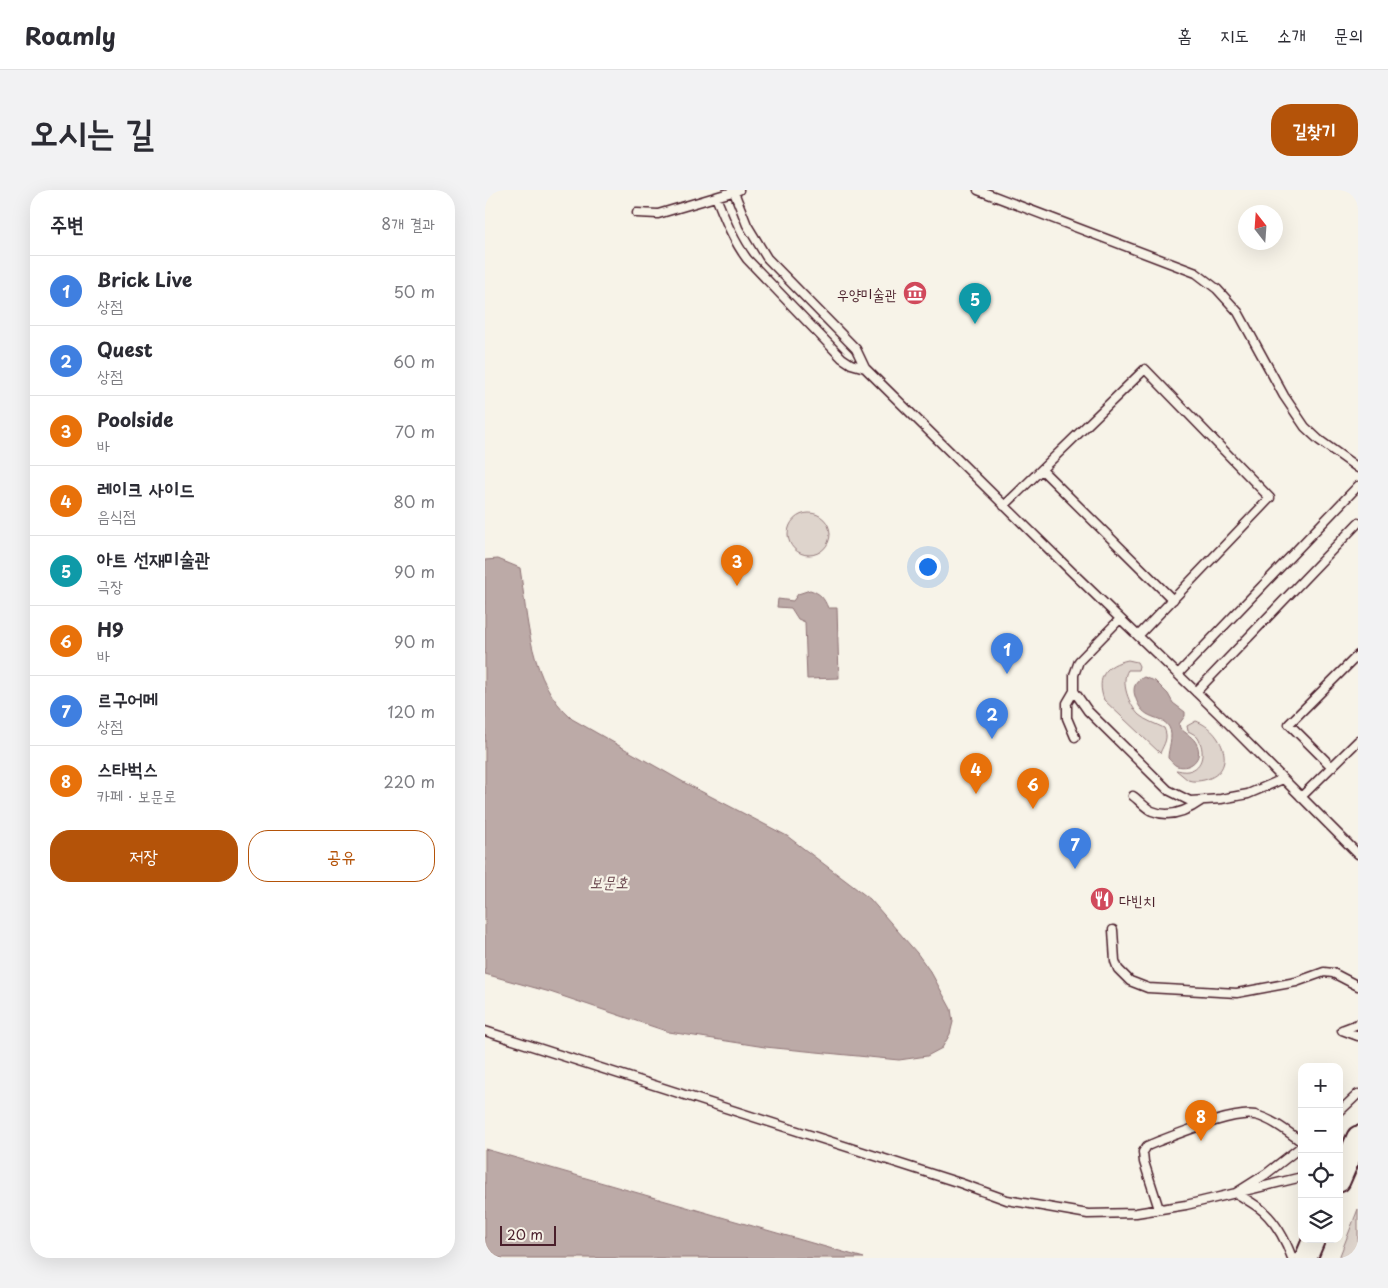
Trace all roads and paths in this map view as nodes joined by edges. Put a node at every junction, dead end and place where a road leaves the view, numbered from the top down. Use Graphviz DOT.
graph roads {
  1 [pos="978,190"];
  2 [pos="736,191"];
  3 [pos="716,197"];
  4 [pos="637,213"];
  5 [pos="865,368"];
  6 [pos="1358,468"];
  7 [pos="1042,470"];
  8 [pos="1358,486"];
  9 [pos="1004,506"];
  10 [pos="1358,523"];
  11 [pos="1173,600"];
  12 [pos="1120,619"];
  13 [pos="1138,636"];
  14 [pos="1358,655"];
  15 [pos="1178,674"];
  16 [pos="1074,691"];
  17 [pos="1196,692"];
  18 [pos="1075,737"];
  19 [pos="1358,741"];
  20 [pos="1332,767"];
  21 [pos="1283,779"];
  22 [pos="1133,796"];
  23 [pos="1301,797"];
  24 [pos="1201,801"];
  25 [pos="1358,854"];
  26 [pos="1113,930"];
  27 [pos="1358,986"];
  28 [pos="1358,1024"];
  29 [pos="485,1032"];
  30 [pos="1358,1036"];
  31 [pos="1358,1094"];
  32 [pos="1343,1108"];
  33 [pos="1358,1137"];
  34 [pos="1298,1141"];
  35 [pos="1298,1147"];
  36 [pos="1343,1168"];
  37 [pos="1298,1178"];
  38 [pos="1236,1193"];
  39 [pos="1159,1209"];
  40 [pos="1312,1243"];
  41 [pos="1292,1258"];
  42 [pos="1306,1258"];
  1 -- 6 [label="lane"];
  2 -- 3 [label="lane"];
  2 -- 5 [label="lane"];
  3 -- 4 [label="lane"];
  3 -- 5 [label="lane"];
  5 -- 9 [label="lane"];
  7 -- 9 [label="lane"];
  7 -- 11 [label="lane"];
  7 -- 11 [label="lane"];
  8 -- 15 [label="lane"];
  9 -- 12 [label="lane"];
  10 -- 17 [label="lane"];
  11 -- 13 [label="lane"];
  12 -- 13 [label="lane"];
  12 -- 16 [label="lane"];
  13 -- 15 [label="lane"];
  14 -- 20 [label="lane"];
  15 -- 17 [label="lane"];
  16 -- 18 [label="lane"];
  16 -- 24 [label="lane"];
  17 -- 21 [label="lane"];
  19 -- 20 [label="lane"];
  20 -- 23 [label="lane"];
  21 -- 23 [label="lane"];
  21 -- 24 [label="lane"];
  22 -- 24 [label="lane"];
  23 -- 25 [label="lane"];
  26 -- 27 [label="lane"];
  28 -- 30 [label="lane"];
  29 -- 39 [label="lane"];
  31 -- 32 [label="lane"];
  33 -- 36 [label="street"];
  34 -- 39 [label="lane"];
  35 -- 38 [label="lane"];
  37 -- 38 [label="lane"];
  38 -- 39 [label="lane"];
  38 -- 41 [label="lane"];
  40 -- 42 [label="street"];
}
